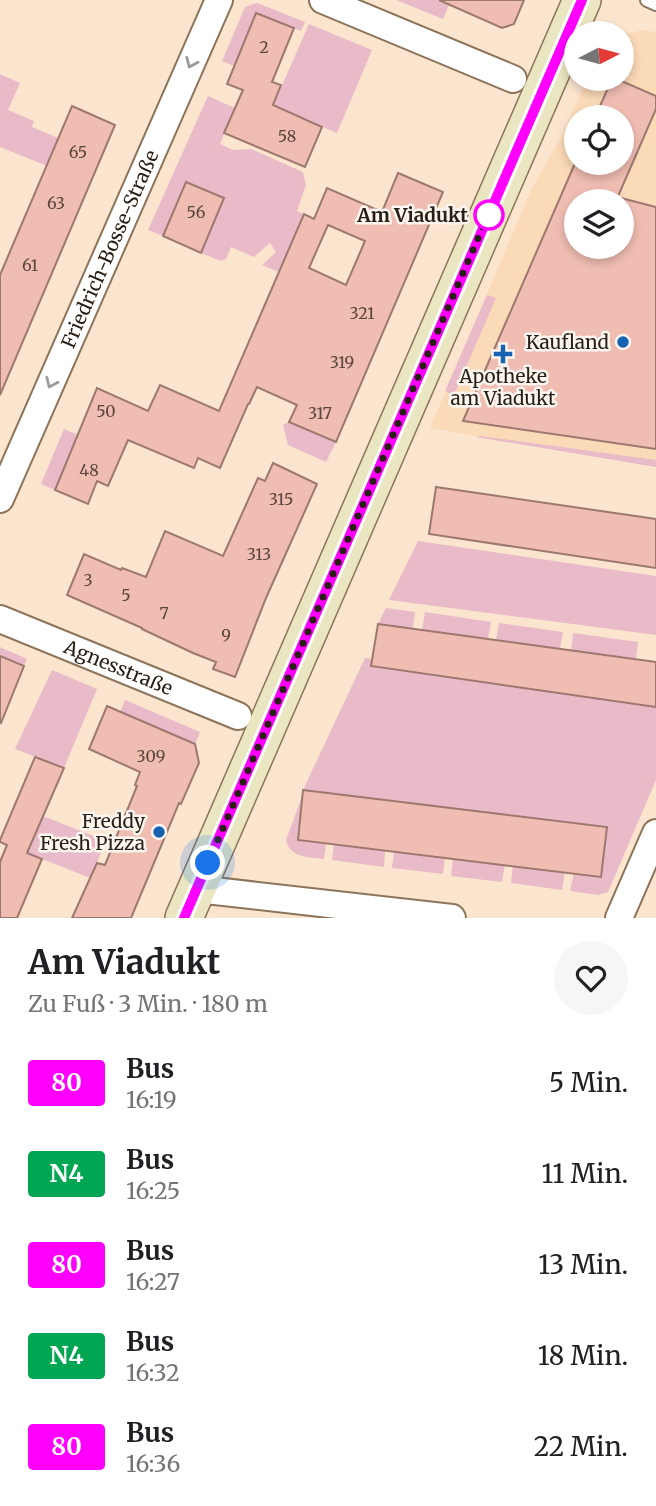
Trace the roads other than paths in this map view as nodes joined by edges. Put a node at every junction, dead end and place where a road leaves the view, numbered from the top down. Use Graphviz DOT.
graph roads {
  1 [pos="219,0"];
  2 [pos="323,0"];
  3 [pos="582,0"];
  4 [pos="647,0"];
  5 [pos="656,4"];
  6 [pos="513,79"];
  7 [pos="0,499"];
  8 [pos="0,618"];
  9 [pos="238,716"];
  10 [pos="656,832"];
  11 [pos="190,904"];
  12 [pos="452,918"];
  13 [pos="619,918"];
  1 -- 7 [label="street, Friedrich-Bosse-Straße, one-way"];
  2 -- 6 [label="street"];
  3 -- 11 [label="main road"];
  4 -- 5 [label="lane"];
  8 -- 9 [label="street, Agnesstraße"];
  10 -- 13 [label="street"];
  11 -- 12 [label="street"];
}
